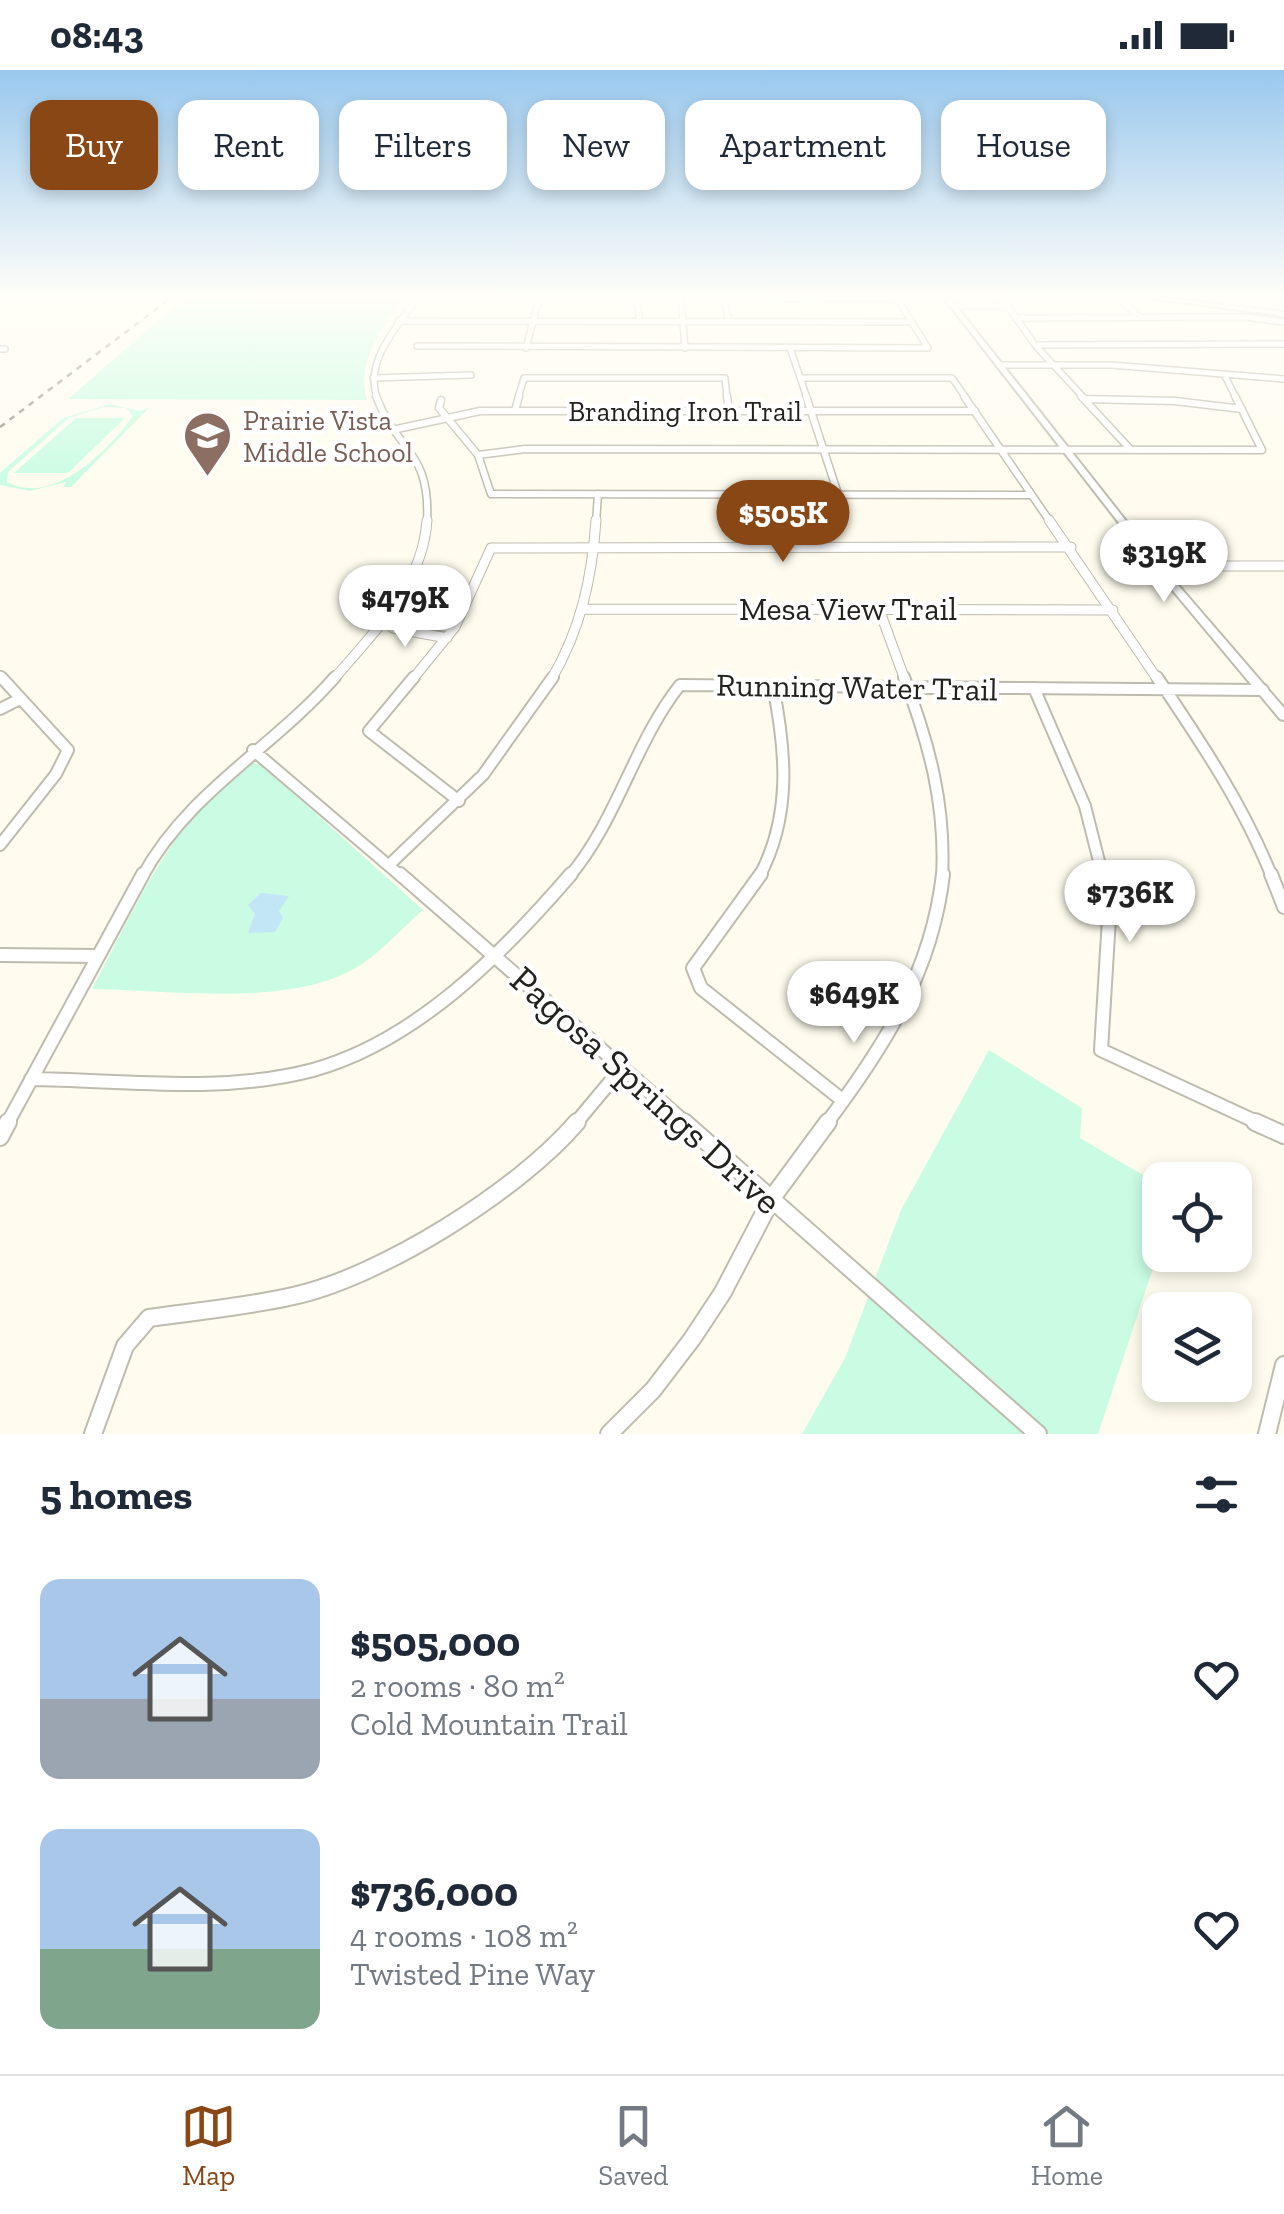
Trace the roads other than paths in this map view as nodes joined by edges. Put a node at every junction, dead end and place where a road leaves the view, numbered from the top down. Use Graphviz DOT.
graph roads {
  1 [pos="375,362"];
  2 [pos="795,362"];
  3 [pos="996,362"];
  4 [pos="1050,362"];
  5 [pos="1052,364"];
  6 [pos="999,365"];
  7 [pos="471,374"];
  8 [pos="1224,374"];
  9 [pos="373,378"];
  10 [pos="801,378"];
  11 [pos="1284,380"];
  12 [pos="1085,399"];
  13 [pos="441,400"];
  14 [pos="1242,408"];
  15 [pos="515,411"];
  16 [pos="812,411"];
  17 [pos="729,412"];
  18 [pos="975,412"];
  19 [pos="447,417"];
  20 [pos="397,428"];
  21 [pos="823,449"];
  22 [pos="1000,450"];
  23 [pos="1131,450"];
  24 [pos="1070,451"];
  25 [pos="478,455"];
  26 [pos="598,494"];
  27 [pos="838,494"];
  28 [pos="1029,494"];
  29 [pos="593,546"];
  30 [pos="1071,546"];
  31 [pos="1157,566"];
  32 [pos="1284,566"];
  33 [pos="583,608"];
  34 [pos="879,609"];
  35 [pos="1113,610"];
  36 [pos="386,620"];
  37 [pos="455,627"];
  38 [pos="447,638"];
  39 [pos="0,676"];
  40 [pos="773,686"];
  41 [pos="906,688"];
  42 [pos="1034,688"];
  43 [pos="1166,688"];
  44 [pos="1263,690"];
  45 [pos="20,699"];
  46 [pos="0,709"];
  47 [pos="1284,716"];
  48 [pos="252,750"];
  49 [pos="459,801"];
  50 [pos="0,845"];
  51 [pos="390,864"];
  52 [pos="1284,907"];
  53 [pos="494,954"];
  54 [pos="0,955"];
  55 [pos="97,956"];
  56 [pos="621,1068"];
  57 [pos="31,1079"];
  58 [pos="842,1099"];
  59 [pos="1284,1135"];
  60 [pos="0,1137"];
  61 [pos="770,1201"];
  62 [pos="1284,1364"];
  63 [pos="93,1434"];
  64 [pos="609,1434"];
  65 [pos="1038,1434"];
  66 [pos="1267,1434"];
  1 -- 9 [label="street"];
  2 -- 10 [label="street"];
  3 -- 6 [label="street"];
  4 -- 5 [label="street"];
  5 -- 6 [label="street"];
  5 -- 8 [label="street"];
  5 -- 12 [label="street"];
  6 -- 24 [label="street"];
  7 -- 9 [label="street"];
  8 -- 11 [label="street"];
  8 -- 14 [label="street"];
  9 -- 20 [label="street"];
  10 -- 16 [label="street"];
  10 -- 18 [label="street"];
  12 -- 14 [label="street"];
  12 -- 23 [label="street"];
  13 -- 19 [label="street"];
  14 -- 23 [label="street"];
  15 -- 17 [label="street, Branding Iron Trail"];
  15 -- 17 [label="street"];
  15 -- 19 [label="street, Branding Iron Trail"];
  16 -- 17 [label="street, Branding Iron Trail"];
  16 -- 18 [label="street, Branding Iron Trail"];
  16 -- 21 [label="street"];
  18 -- 22 [label="street"];
  19 -- 20 [label="street, Branding Iron Trail"];
  19 -- 25 [label="street"];
  20 -- 36 [label="street"];
  21 -- 22 [label="street"];
  21 -- 25 [label="street"];
  21 -- 27 [label="street"];
  22 -- 24 [label="street"];
  22 -- 28 [label="street"];
  23 -- 24 [label="street"];
  24 -- 31 [label="street"];
  25 -- 26 [label="street"];
  26 -- 27 [label="street"];
  26 -- 29 [label="street"];
  27 -- 28 [label="street"];
  28 -- 30 [label="street"];
  29 -- 30 [label="street"];
  29 -- 33 [label="street"];
  29 -- 37 [label="street"];
  30 -- 35 [label="street"];
  31 -- 32 [label="street"];
  31 -- 44 [label="street"];
  33 -- 34 [label="street, Mesa View Trail"];
  33 -- 49 [label="street"];
  34 -- 35 [label="street, Mesa View Trail"];
  34 -- 41 [label="street"];
  35 -- 43 [label="street"];
  36 -- 37 [label="street"];
  36 -- 38 [label="street"];
  36 -- 48 [label="street"];
  37 -- 38 [label="street"];
  38 -- 49 [label="street"];
  39 -- 45 [label="street"];
  40 -- 41 [label="street, Running Water Trail"];
  40 -- 53 [label="street, Running Water Trail"];
  40 -- 58 [label="street"];
  41 -- 42 [label="street, Running Water Trail"];
  41 -- 58 [label="street"];
  42 -- 43 [label="street, Running Water Trail"];
  42 -- 59 [label="street"];
  43 -- 44 [label="street, Running Water Trail"];
  43 -- 52 [label="street"];
  44 -- 47 [label="street"];
  45 -- 46 [label="street"];
  45 -- 50 [label="street"];
  48 -- 51 [label="street, Pagosa Springs Drive"];
  48 -- 55 [label="street"];
  49 -- 51 [label="street"];
  51 -- 53 [label="street, Pagosa Springs Drive"];
  53 -- 56 [label="street, Pagosa Springs Drive"];
  53 -- 57 [label="street, Running Water Trail"];
  54 -- 55 [label="street"];
  55 -- 57 [label="street"];
  56 -- 61 [label="street, Pagosa Springs Drive"];
  56 -- 63 [label="street"];
  57 -- 60 [label="street"];
  58 -- 61 [label="street"];
  61 -- 64 [label="street"];
  61 -- 65 [label="street, Pagosa Springs Drive"];
  62 -- 66 [label="street"];
}
